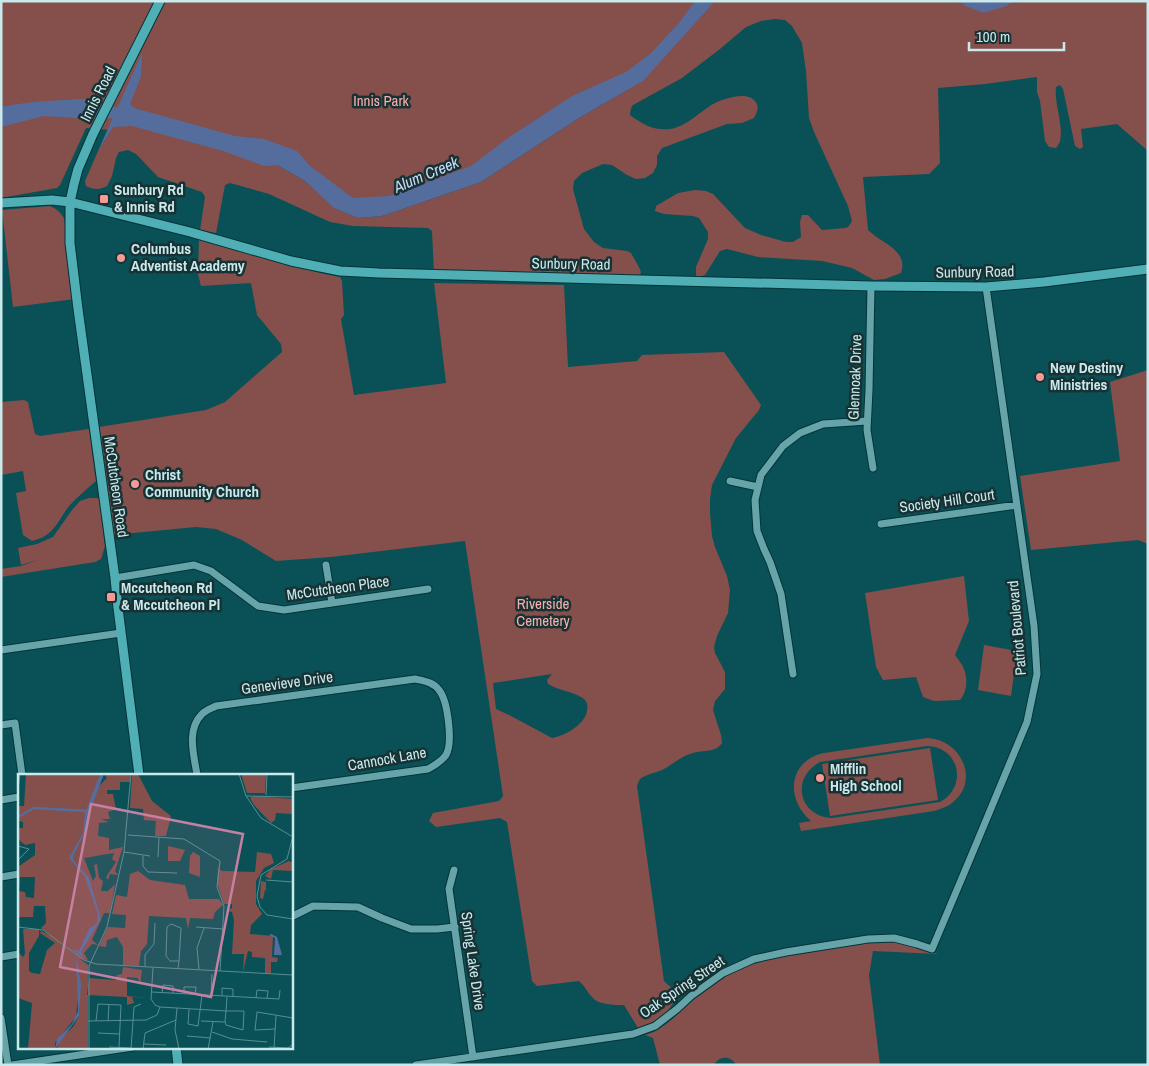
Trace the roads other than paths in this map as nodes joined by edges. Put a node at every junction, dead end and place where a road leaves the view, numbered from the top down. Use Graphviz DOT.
graph roads {
  1 [pos="160,1"];
  2 [pos="70,202"];
  3 [pos="1,204"];
  4 [pos="1148,268"];
  5 [pos="871,286"];
  6 [pos="986,287"];
  7 [pos="867,421"];
  8 [pos="873,468"];
  9 [pos="730,480"];
  10 [pos="758,487"];
  11 [pos="1017,505"];
  12 [pos="881,524"];
  13 [pos="326,565"];
  14 [pos="115,578"];
  15 [pos="428,589"];
  16 [pos="332,603"];
  17 [pos="121,633"];
  18 [pos="1,650"];
  19 [pos="793,674"];
  20 [pos="439,689"];
  21 [pos="1,726"];
  22 [pos="22,774"];
  23 [pos="139,774"];
  24 [pos="197,774"];
  25 [pos="292,788"];
  26 [pos="18,797"];
  27 [pos="1,800"];
  28 [pos="454,870"];
  29 [pos="18,874"];
  30 [pos="1,877"];
  31 [pos="292,916"];
  32 [pos="454,927"];
  33 [pos="932,949"];
  34 [pos="18,954"];
  35 [pos="1,957"];
  36 [pos="1,1018"];
  37 [pos="125,1048"];
  38 [pos="176,1048"];
  39 [pos="473,1057"];
  40 [pos="8,1065"];
  41 [pos="12,1065"];
  42 [pos="178,1065"];
  43 [pos="416,1065"];
  1 -- 2 [label="main road, Innis Road"];
  2 -- 3 [label="main road, Sunbury Road"];
  2 -- 5 [label="main road, Sunbury Road"];
  2 -- 14 [label="main road, McCutcheon Road"];
  4 -- 6 [label="main road, Sunbury Road"];
  5 -- 6 [label="main road, Sunbury Road"];
  5 -- 7 [label="street, Glennoak Drive"];
  6 -- 11 [label="street, Patriot Boulevard"];
  7 -- 8 [label="street, Glennoak Drive"];
  7 -- 10 [label="street"];
  9 -- 10 [label="street"];
  10 -- 19 [label="street"];
  11 -- 12 [label="street, Society Hill Court"];
  11 -- 33 [label="street, Patriot Boulevard"];
  13 -- 16 [label="street"];
  14 -- 16 [label="street, McCutcheon Place"];
  14 -- 17 [label="main road, McCutcheon Road"];
  15 -- 16 [label="street, McCutcheon Place"];
  17 -- 18 [label="street"];
  17 -- 23 [label="main road, McCutcheon Road"];
  20 -- 24 [label="street, Genevieve Drive"];
  20 -- 25 [label="street, Cannock Lane"];
  21 -- 22 [label="street"];
  26 -- 27 [label="street"];
  28 -- 32 [label="street, Spring Lake Drive"];
  29 -- 30 [label="street"];
  31 -- 32 [label="street"];
  32 -- 39 [label="street, Spring Lake Drive"];
  33 -- 39 [label="street, Oak Spring Street"];
  34 -- 35 [label="street"];
  36 -- 40 [label="street"];
  37 -- 41 [label="street"];
  38 -- 42 [label="main road"];
  39 -- 43 [label="street, Oak Spring Street"];
}
